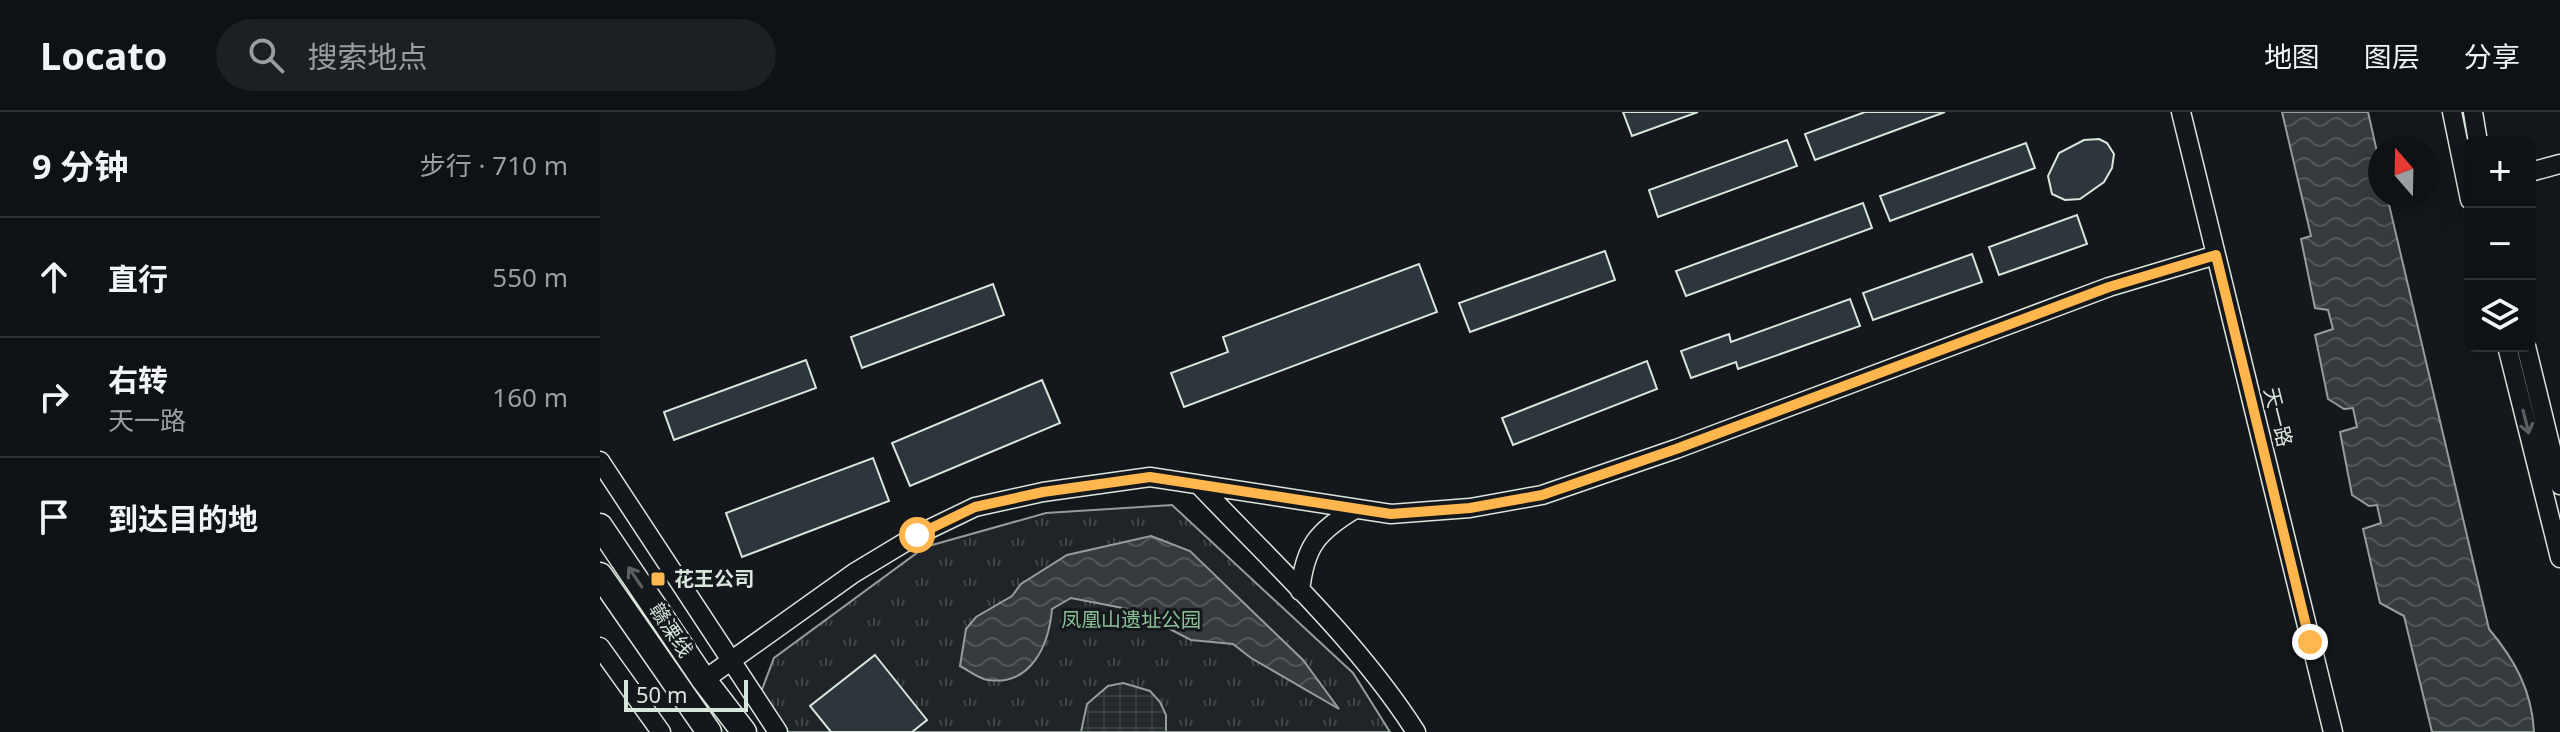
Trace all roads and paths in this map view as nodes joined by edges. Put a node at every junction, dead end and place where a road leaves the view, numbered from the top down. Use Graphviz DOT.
graph roads {
  1 [pos="2181,112"];
  2 [pos="2452,112"];
  3 [pos="2473,112"];
  4 [pos="2477,136"];
  5 [pos="2560,164"];
  6 [pos="2464,168"];
  7 [pos="2536,170"];
  8 [pos="2216,255"];
  9 [pos="2508,352"];
  10 [pos="2527,352"];
  11 [pos="600,461"];
  12 [pos="1199,485"];
  13 [pos="2560,485"];
  14 [pos="1355,509"];
  15 [pos="600,526"];
  16 [pos="2560,558"];
  17 [pos="600,575"];
  18 [pos="1300,591"];
  19 [pos="600,647"];
  20 [pos="732,660"];
  21 [pos="704,680"];
  22 [pos="661,732"];
  23 [pos="709,732"];
  24 [pos="744,732"];
  25 [pos="778,732"];
  26 [pos="1416,732"];
  27 [pos="2333,732"];
  1 -- 8 [label="street, 天一路"];
  2 -- 6 [label="street"];
  3 -- 4 [label="street"];
  5 -- 7 [label="street"];
  8 -- 14 [label="street"];
  8 -- 27 [label="street, 天一路"];
  9 -- 16 [label="street, one-way"];
  10 -- 13 [label="street"];
  11 -- 20 [label="street"];
  12 -- 14 [label="street"];
  12 -- 18 [label="street"];
  12 -- 20 [label="street"];
  14 -- 18 [label="street"];
  21 -- 15 [label="main road, 赣溧线, one-way"];
  17 -- 23 [label="main road, 赣溧线"];
  18 -- 26 [label="street"];
  19 -- 22 [label="street"];
  20 -- 21 [label="street"];
  20 -- 25 [label="street"];
  21 -- 24 [label="main road, 赣溧线"];
}
